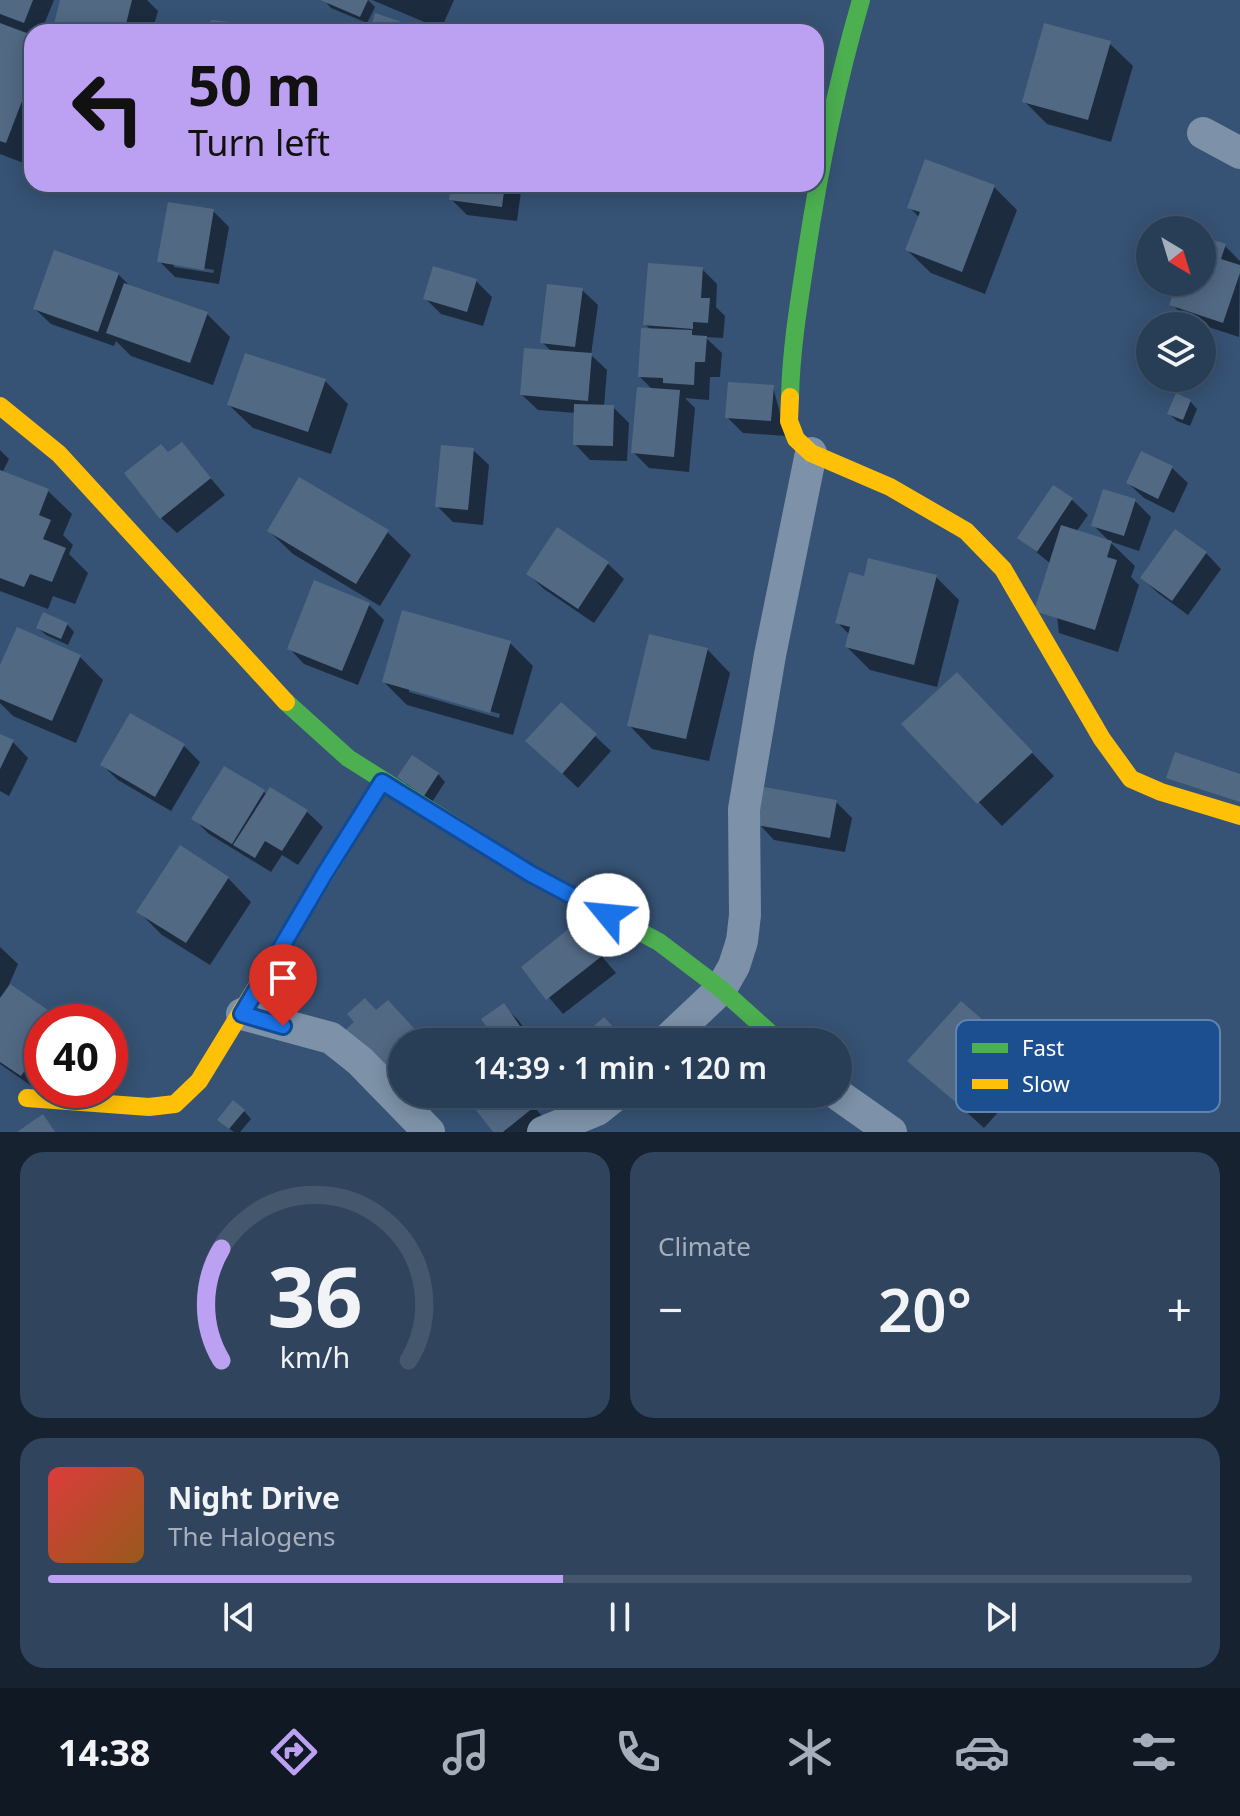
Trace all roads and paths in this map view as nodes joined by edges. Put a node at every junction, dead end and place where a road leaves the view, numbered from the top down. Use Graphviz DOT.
graph roads {
  1 [pos="861,0"];
  2 [pos="824,131"];
  3 [pos="1203,133"];
  4 [pos="1240,153"];
  5 [pos="808,192"];
  6 [pos="0,406"];
  7 [pos="811,453"];
  8 [pos="382,782"];
  9 [pos="1240,816"];
  10 [pos="721,989"];
  11 [pos="242,1014"];
  12 [pos="680,1028"];
  13 [pos="764,1028"];
  14 [pos="128,1104"];
  15 [pos="852,1105"];
  16 [pos="600,1108"];
  17 [pos="429,1132"];
  18 [pos="543,1132"];
  19 [pos="891,1132"];
  1 -- 2 [label="street"];
  3 -- 4 [label="street"];
  5 -- 7 [label="street"];
  6 -- 8 [label="street"];
  7 -- 9 [label="street"];
  7 -- 10 [label="street"];
  8 -- 10 [label="street"];
  8 -- 11 [label="street"];
  10 -- 12 [label="street"];
  10 -- 13 [label="street"];
  11 -- 14 [label="street"];
  11 -- 17 [label="street"];
  15 -- 19 [label="street"];
  16 -- 18 [label="street"];
}
